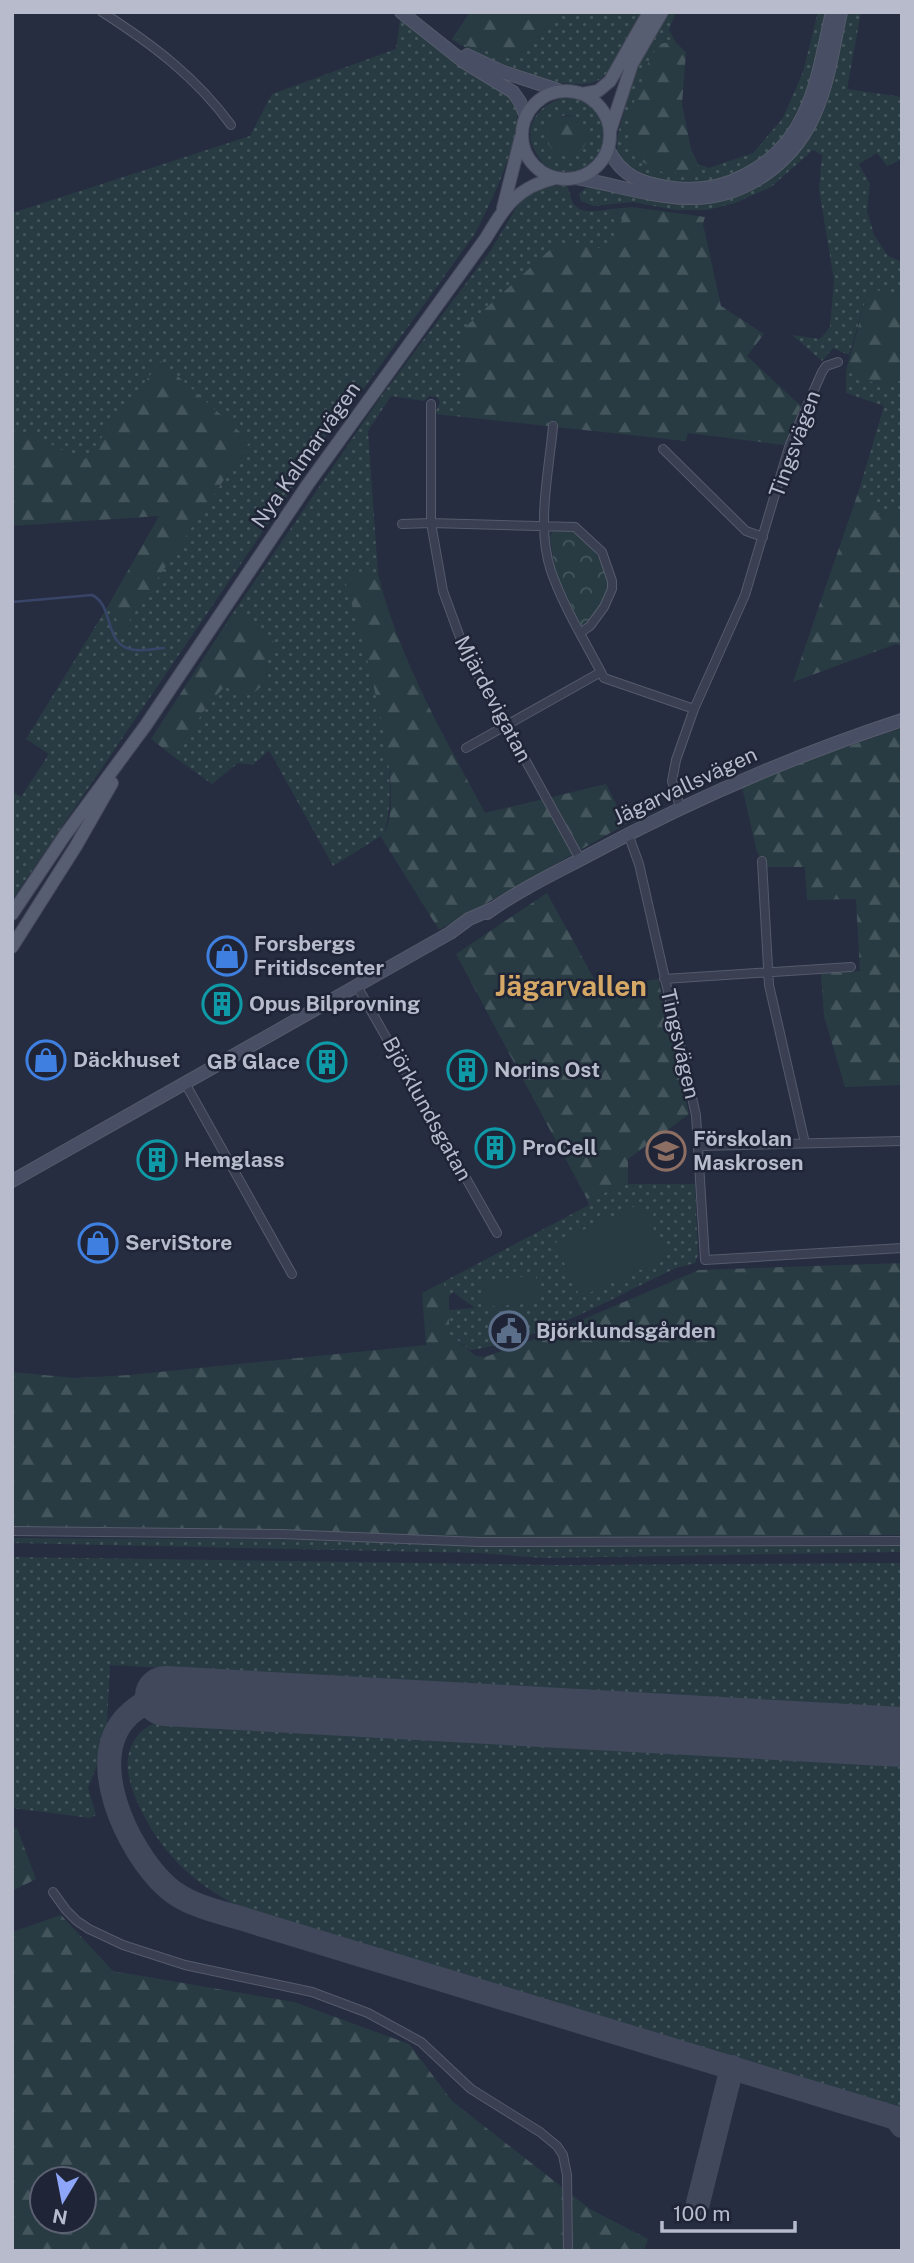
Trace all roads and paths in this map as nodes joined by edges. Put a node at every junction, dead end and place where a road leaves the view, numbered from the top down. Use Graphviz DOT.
graph roads {
  1 [pos="102,12"];
  2 [pos="401,12"];
  3 [pos="649,12"];
  4 [pos="662,12"];
  5 [pos="832,12"];
  6 [pos="841,12"];
  7 [pos="436,38"];
  8 [pos="561,91"];
  9 [pos="582,94"];
  10 [pos="526,117"];
  11 [pos="231,125"];
  12 [pos="610,131"];
  13 [pos="522,134"];
  14 [pos="608,149"];
  15 [pos="556,178"];
  16 [pos="576,178"];
  17 [pos="502,211"];
  18 [pos="838,362"];
  19 [pos="431,404"];
  20 [pos="553,426"];
  21 [pos="663,449"];
  22 [pos="431,523"];
  23 [pos="402,524"];
  24 [pos="544,525"];
  25 [pos="763,537"];
  26 [pos="580,633"];
  27 [pos="601,672"];
  28 [pos="694,709"];
  29 [pos="902,720"];
  30 [pos="146,724"];
  31 [pos="506,726"];
  32 [pos="466,748"];
  33 [pos="680,807"];
  34 [pos="628,834"];
  35 [pos="580,859"];
  36 [pos="761,860"];
  37 [pos="12,914"];
  38 [pos="12,947"];
  39 [pos="852,967"];
  40 [pos="767,972"];
  41 [pos="664,979"];
  42 [pos="357,986"];
  43 [pos="185,1083"];
  44 [pos="902,1141"];
  45 [pos="805,1143"];
  46 [pos="699,1146"];
  47 [pos="12,1181"];
  48 [pos="497,1233"];
  49 [pos="902,1248"];
  50 [pos="292,1274"];
  51 [pos="12,1531"];
  52 [pos="902,1541"];
  53 [pos="54,1892"];
  54 [pos="568,2251"];
  1 -- 11 [label="street"];
  2 -- 7 [label="main road"];
  3 -- 9 [label="main road"];
  4 -- 12 [label="main road"];
  5 -- 14 [label="main road"];
  6 -- 16 [label="main road"];
  7 -- 8 [label="main road"];
  7 -- 10 [label="main road"];
  8 -- 9 [label="main road"];
  8 -- 10 [label="main road"];
  9 -- 12 [label="main road"];
  10 -- 13 [label="main road"];
  12 -- 14 [label="main road"];
  13 -- 15 [label="main road"];
  13 -- 17 [label="main road, Nya Kalmarvägen"];
  14 -- 16 [label="main road"];
  15 -- 16 [label="main road"];
  15 -- 17 [label="main road, Nya Kalmarvägen"];
  17 -- 30 [label="main road, Nya Kalmarvägen"];
  18 -- 25 [label="street, Tingsvägen"];
  19 -- 22 [label="street, Mjärdevigatan"];
  20 -- 24 [label="street"];
  21 -- 25 [label="street"];
  22 -- 23 [label="street"];
  22 -- 24 [label="street"];
  22 -- 31 [label="street, Mjärdevigatan"];
  24 -- 26 [label="street"];
  24 -- 26 [label="street"];
  25 -- 28 [label="street, Tingsvägen"];
  26 -- 27 [label="street"];
  27 -- 28 [label="street"];
  27 -- 31 [label="street"];
  28 -- 33 [label="street, Tingsvägen"];
  29 -- 33 [label="main road, Jägarvallsvägen"];
  30 -- 37 [label="main road, Nya Kalmarvägen"];
  30 -- 38 [label="main road, Nya Kalmarvägen"];
  31 -- 32 [label="street"];
  31 -- 35 [label="street, Mjärdevigatan"];
  33 -- 34 [label="main road, Jägarvallsvägen"];
  34 -- 35 [label="main road, Jägarvallsvägen"];
  34 -- 41 [label="street, Tingsvägen"];
  35 -- 42 [label="main road, Jägarvallsvägen"];
  36 -- 40 [label="street"];
  39 -- 40 [label="street"];
  40 -- 41 [label="street"];
  40 -- 45 [label="street"];
  41 -- 46 [label="street, Tingsvägen"];
  42 -- 43 [label="main road, Jägarvallsvägen"];
  42 -- 48 [label="street, Björklundsgatan"];
  43 -- 47 [label="main road, Jägarvallsvägen"];
  43 -- 50 [label="street"];
  44 -- 45 [label="street"];
  45 -- 46 [label="street"];
  46 -- 49 [label="street, Tingsvägen"];
  51 -- 52 [label="street"];
  53 -- 54 [label="street"];
}
